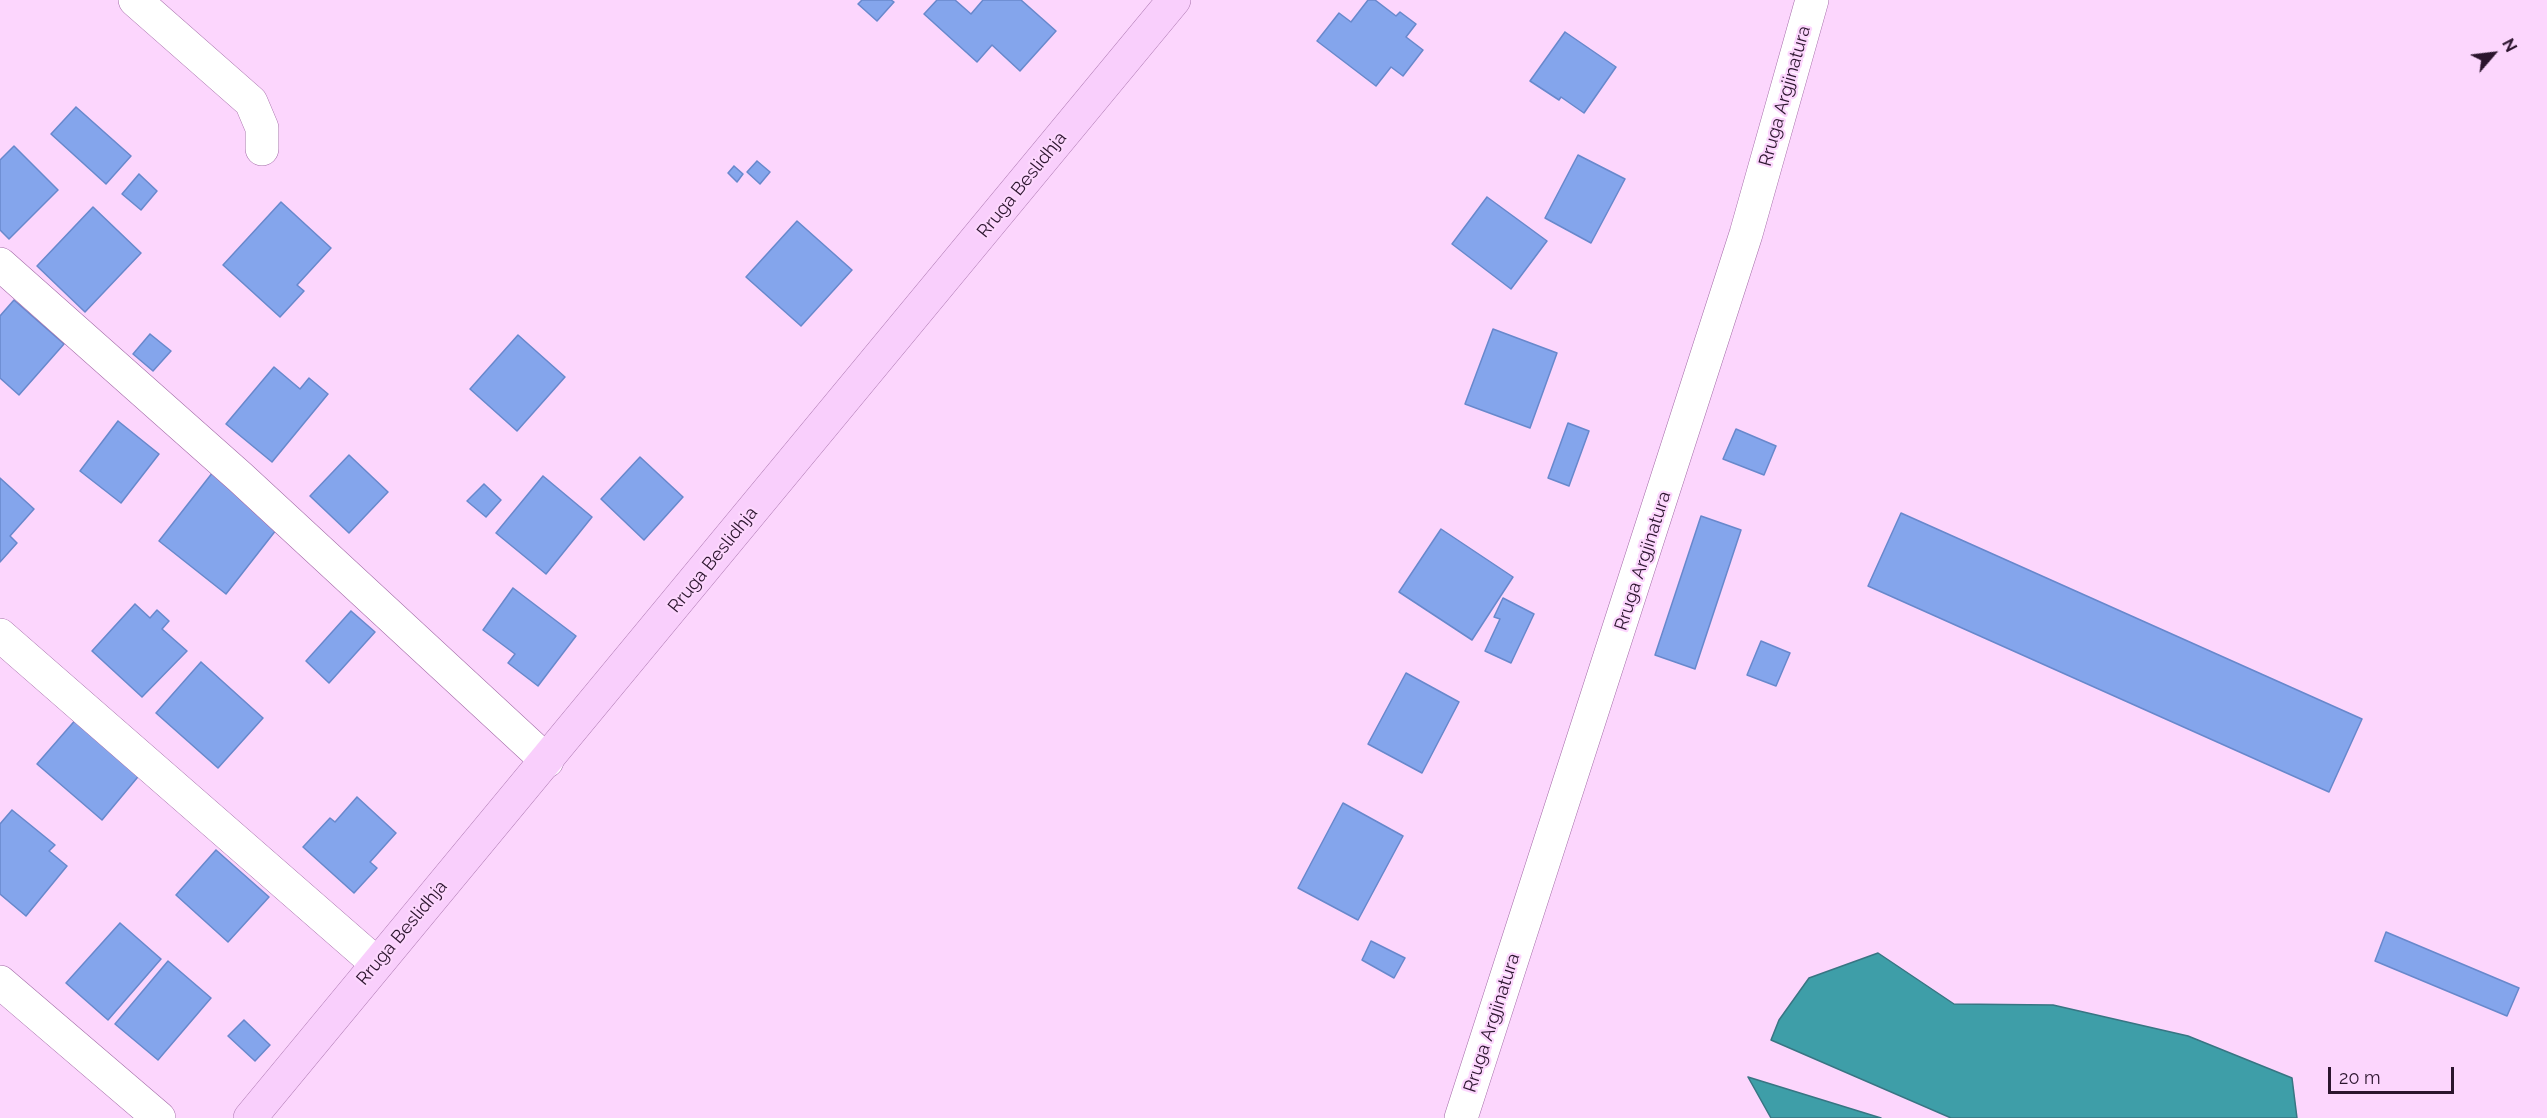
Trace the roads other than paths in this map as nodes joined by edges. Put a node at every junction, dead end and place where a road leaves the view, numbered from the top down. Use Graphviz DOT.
graph roads {
  1 [pos="135,0"];
  2 [pos="1174,0"];
  3 [pos="1812,0"];
  4 [pos="262,149"];
  5 [pos="0,264"];
  6 [pos="0,635"];
  7 [pos="547,762"];
  8 [pos="376,963"];
  9 [pos="0,982"];
  10 [pos="159,1118"];
  11 [pos="250,1118"];
  12 [pos="1461,1118"];
  1 -- 4 [label="street"];
  2 -- 7 [label="main road, Rruga Beslidhja"];
  3 -- 12 [label="street, Rruga Argjinatura"];
  5 -- 7 [label="street"];
  6 -- 8 [label="street"];
  7 -- 8 [label="main road, Rruga Beslidhja"];
  8 -- 11 [label="main road, Rruga Beslidhja"];
  9 -- 10 [label="street"];
}
